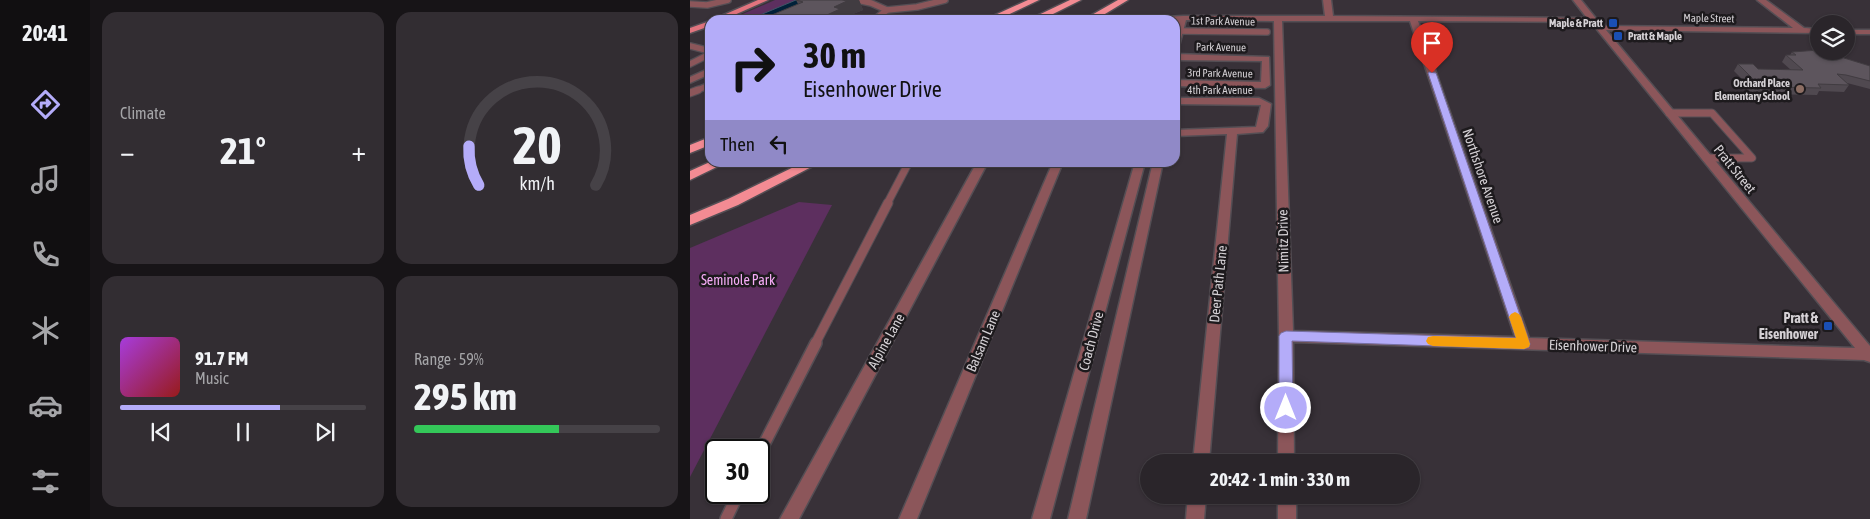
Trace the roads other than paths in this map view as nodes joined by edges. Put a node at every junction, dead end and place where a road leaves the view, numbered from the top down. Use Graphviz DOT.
graph roads {
  1 [pos="728,0"];
  2 [pos="764,0"];
  3 [pos="857,0"];
  4 [pos="945,0"];
  5 [pos="1035,0"];
  6 [pos="1077,0"];
  7 [pos="1124,0"];
  8 [pos="1327,0"];
  9 [pos="1577,0"];
  10 [pos="1761,0"];
  11 [pos="690,4"];
  12 [pos="887,10"];
  13 [pos="729,15"];
  14 [pos="880,15"];
  15 [pos="1000,15"];
  16 [pos="1044,15"];
  17 [pos="1097,15"];
  18 [pos="1180,18"];
  19 [pos="1183,18"];
  20 [pos="1272,19"];
  21 [pos="1329,19"];
  22 [pos="1413,19"];
  23 [pos="1596,24"];
  24 [pos="705,25"];
  25 [pos="1180,28"];
  26 [pos="690,31"];
  27 [pos="1180,31"];
  28 [pos="1802,31"];
  29 [pos="1810,31"];
  30 [pos="1267,32"];
  31 [pos="1855,32"];
  32 [pos="1870,32"];
  33 [pos="690,46"];
  34 [pos="705,51"];
  35 [pos="705,56"];
  36 [pos="1180,57"];
  37 [pos="690,63"];
  38 [pos="705,73"];
  39 [pos="690,80"];
  40 [pos="1180,83"];
  41 [pos="1266,84"];
  42 [pos="705,87"];
  43 [pos="690,93"];
  44 [pos="1180,101"];
  45 [pos="1669,113"];
  46 [pos="1180,133"];
  47 [pos="1232,133"];
  48 [pos="705,143"];
  49 [pos="690,149"];
  50 [pos="1706,158"];
  51 [pos="710,167"];
  52 [pos="805,167"];
  53 [pos="906,167"];
  54 [pos="980,167"];
  55 [pos="1056,167"];
  56 [pos="1139,167"];
  57 [pos="1157,167"];
  58 [pos="690,176"];
  59 [pos="690,220"];
  60 [pos="1286,336"];
  61 [pos="1524,344"];
  62 [pos="1869,355"];
  63 [pos="767,439"];
  64 [pos="1202,454"];
  65 [pos="1286,454"];
  66 [pos="733,504"];
  67 [pos="1197,504"];
  68 [pos="1286,504"];
  69 [pos="726,519"];
  70 [pos="789,519"];
  71 [pos="908,519"];
  72 [pos="1041,519"];
  73 [pos="1077,519"];
  74 [pos="1195,519"];
  75 [pos="1287,519"];
  1 -- 11 [label="lane"];
  2 -- 13 [label="main road"];
  3 -- 12 [label="lane"];
  4 -- 12 [label="lane"];
  5 -- 15 [label="highway"];
  6 -- 16 [label="highway"];
  7 -- 17 [label="highway"];
  8 -- 21 [label="street"];
  9 -- 23 [label="street, Pratt Street"];
  10 -- 28 [label="street"];
  12 -- 14 [label="lane"];
  18 -- 19 [label="street, Maple Street"];
  19 -- 20 [label="street, Maple Street"];
  19 -- 25 [label="street"];
  20 -- 21 [label="street, Maple Street"];
  20 -- 30 [label="street"];
  20 -- 60 [label="street, Nimitz Drive"];
  21 -- 22 [label="street, Maple Street"];
  22 -- 23 [label="street, Maple Street"];
  22 -- 61 [label="street, Northshore Avenue"];
  23 -- 28 [label="street, Maple Street"];
  23 -- 45 [label="street, Pratt Street"];
  24 -- 26 [label="main road"];
  27 -- 30 [label="lane, 1st Park Avenue"];
  28 -- 29 [label="street, Maple Street"];
  31 -- 32 [label="street"];
  33 -- 34 [label="lane"];
  35 -- 37 [label="lane"];
  36 -- 41 [label="street, Park Avenue"];
  38 -- 39 [label="lane"];
  40 -- 41 [label="street, 3rd Park Avenue"];
  42 -- 43 [label="lane"];
  44 -- 47 [label="street, 4th Park Avenue"];
  45 -- 50 [label="street, Pratt Street"];
  45 -- 50 [label="lane"];
  46 -- 47 [label="street"];
  47 -- 64 [label="street, Deer Path Lane"];
  48 -- 49 [label="highway"];
  50 -- 62 [label="street, Pratt Street"];
  51 -- 58 [label="highway"];
  52 -- 59 [label="highway"];
  53 -- 63 [label="lane"];
  54 -- 70 [label="street, Alpine Lane"];
  55 -- 71 [label="street, Balsam Lane"];
  56 -- 72 [label="street, Coach Drive"];
  57 -- 73 [label="street, Coach Drive"];
  60 -- 61 [label="street, Eisenhower Drive"];
  60 -- 65 [label="street, Nimitz Drive"];
  61 -- 62 [label="street, Eisenhower Drive"];
  66 -- 69 [label="lane"];
  67 -- 74 [label="street"];
  68 -- 75 [label="street"];
}
